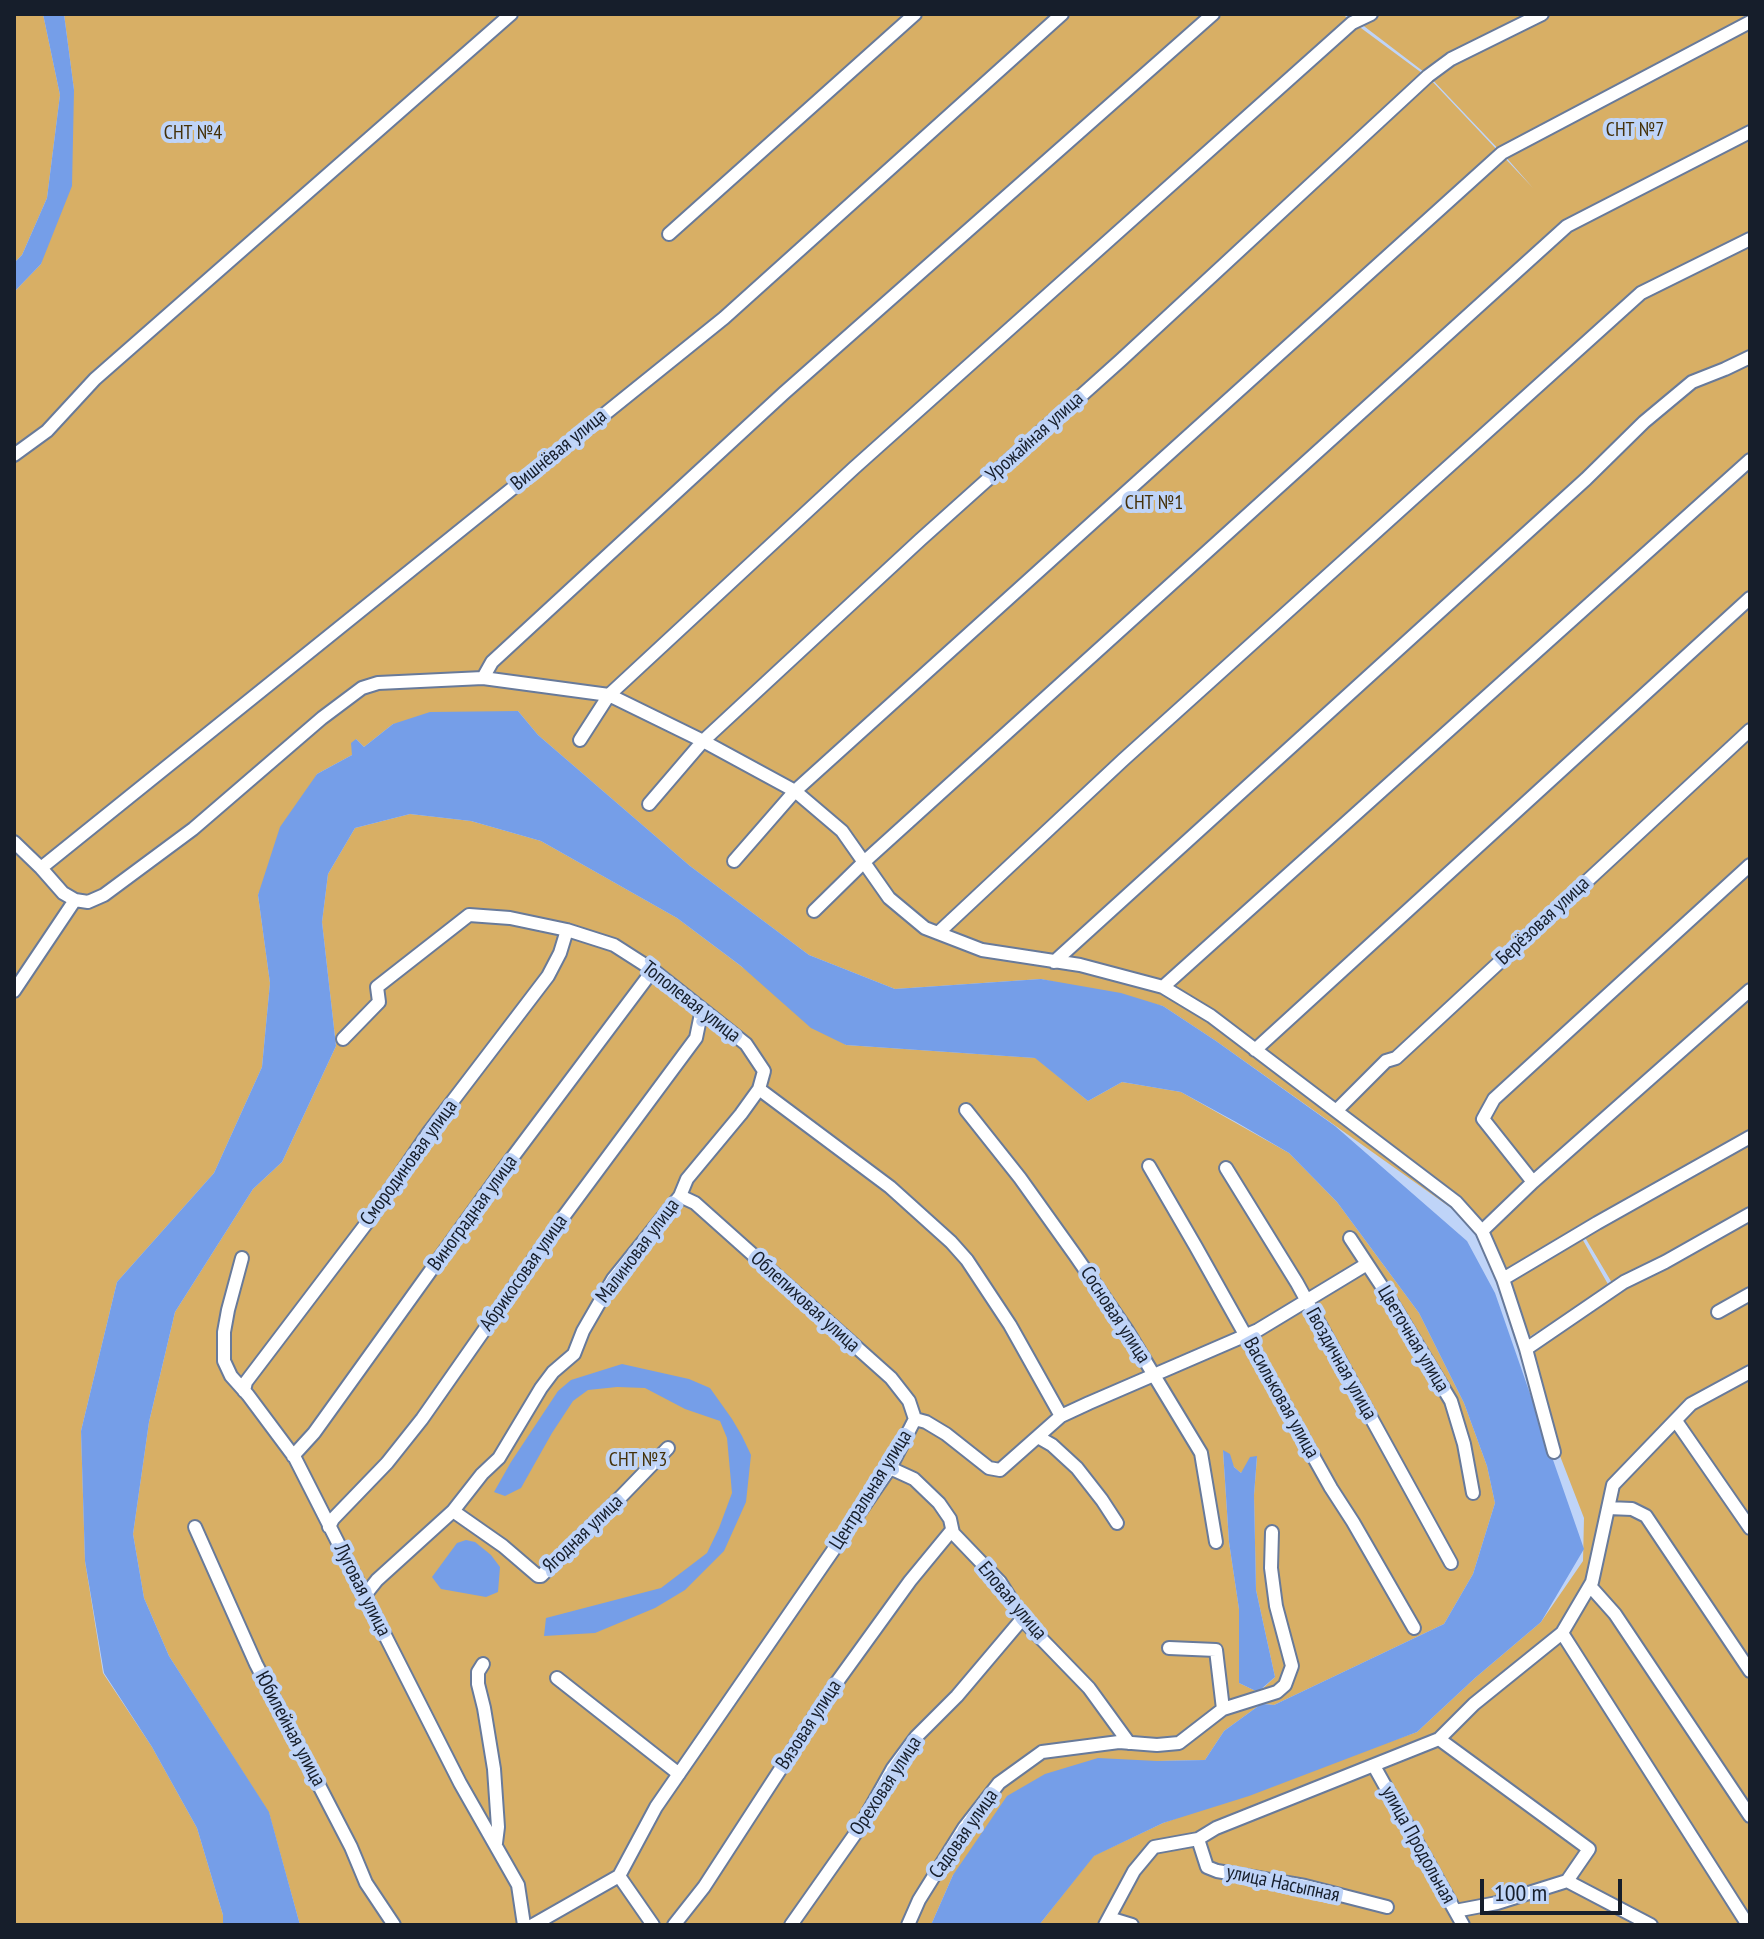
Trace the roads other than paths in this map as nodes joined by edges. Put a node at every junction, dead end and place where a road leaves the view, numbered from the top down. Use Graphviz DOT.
graph roads {
  1 [pos="511,14"];
  2 [pos="915,14"];
  3 [pos="1062,14"];
  4 [pos="1213,14"];
  5 [pos="1371,14"];
  6 [pos="1542,14"];
  7 [pos="1750,22"];
  8 [pos="1750,132"];
  9 [pos="669,234"];
  10 [pos="1750,239"];
  11 [pos="1750,357"];
  12 [pos="14,455"];
  13 [pos="1750,460"];
  14 [pos="1750,598"];
  15 [pos="483,678"];
  16 [pos="609,695"];
  17 [pos="1750,730"];
  18 [pos="580,740"];
  19 [pos="703,741"];
  20 [pos="795,791"];
  21 [pos="649,804"];
  22 [pos="14,842"];
  23 [pos="734,861"];
  24 [pos="864,862"];
  25 [pos="1750,865"];
  26 [pos="41,868"];
  27 [pos="75,900"];
  28 [pos="814,911"];
  29 [pos="567,930"];
  30 [pos="938,933"];
  31 [pos="1054,962"];
  32 [pos="653,970"];
  33 [pos="1163,987"];
  34 [pos="1750,990"];
  35 [pos="14,991"];
  36 [pos="702,1009"];
  37 [pos="343,1039"];
  38 [pos="1255,1050"];
  39 [pos="759,1089"];
  40 [pos="966,1110"];
  41 [pos="1337,1110"];
  42 [pos="1750,1137"];
  43 [pos="1149,1166"];
  44 [pos="1226,1168"];
  45 [pos="1533,1182"];
  46 [pos="680,1196"];
  47 [pos="1750,1214"];
  48 [pos="1482,1231"];
  49 [pos="1350,1238"];
  50 [pos="242,1258"];
  51 [pos="1367,1264"];
  52 [pos="1503,1279"];
  53 [pos="1750,1294"];
  54 [pos="1306,1301"];
  55 [pos="1718,1312"];
  56 [pos="1245,1335"];
  57 [pos="1526,1349"];
  58 [pos="1749,1374"];
  59 [pos="1154,1375"];
  60 [pos="244,1391"];
  61 [pos="1061,1416"];
  62 [pos="915,1419"];
  63 [pos="1676,1421"];
  64 [pos="1038,1437"];
  65 [pos="668,1448"];
  66 [pos="1554,1452"];
  67 [pos="293,1456"];
  68 [pos="890,1468"];
  69 [pos="1473,1493"];
  70 [pos="1608,1508"];
  71 [pos="453,1511"];
  72 [pos="1117,1523"];
  73 [pos="195,1527"];
  74 [pos="329,1527"];
  75 [pos="1750,1528"];
  76 [pos="952,1530"];
  77 [pos="1272,1532"];
  78 [pos="1216,1542"];
  79 [pos="1451,1563"];
  80 [pos="1590,1586"];
  81 [pos="365,1595"];
  82 [pos="1023,1618"];
  83 [pos="1414,1628"];
  84 [pos="1562,1633"];
  85 [pos="1169,1648"];
  86 [pos="483,1664"];
  87 [pos="1750,1671"];
  88 [pos="557,1678"];
  89 [pos="1223,1709"];
  90 [pos="1439,1739"];
  91 [pos="1129,1743"];
  92 [pos="1374,1766"];
  93 [pos="679,1774"];
  94 [pos="1750,1816"];
  95 [pos="1198,1839"];
  96 [pos="496,1843"];
  97 [pos="619,1876"];
  98 [pos="1567,1881"];
  99 [pos="1387,1907"];
  100 [pos="1455,1911"];
  101 [pos="1107,1922"];
  102 [pos="394,1925"];
  103 [pos="524,1925"];
  104 [pos="533,1925"];
  105 [pos="653,1925"];
  106 [pos="674,1925"];
  107 [pos="791,1925"];
  108 [pos="908,1925"];
  109 [pos="1132,1925"];
  110 [pos="1463,1925"];
  111 [pos="1651,1925"];
  112 [pos="1748,1925"];
  1 -- 12 [label="street"];
  2 -- 9 [label="street"];
  3 -- 26 [label="street, Вишнёвая улица"];
  4 -- 15 [label="street"];
  5 -- 16 [label="street"];
  6 -- 19 [label="street, Урожайная улица"];
  7 -- 20 [label="street"];
  8 -- 24 [label="street"];
  10 -- 30 [label="street"];
  11 -- 31 [label="street"];
  13 -- 33 [label="street"];
  14 -- 38 [label="street"];
  15 -- 16 [label="street"];
  15 -- 27 [label="street"];
  16 -- 18 [label="street"];
  16 -- 19 [label="street"];
  17 -- 41 [label="street, Берёзовая улица"];
  19 -- 20 [label="street"];
  19 -- 21 [label="street, Урожайная улица"];
  20 -- 23 [label="street"];
  20 -- 24 [label="street"];
  22 -- 26 [label="street"];
  24 -- 28 [label="street"];
  24 -- 30 [label="street"];
  25 -- 45 [label="street"];
  26 -- 27 [label="street"];
  27 -- 35 [label="street"];
  29 -- 32 [label="street, Тополевая улица"];
  29 -- 37 [label="street, Тополевая улица"];
  29 -- 60 [label="street, Смородиновая улица"];
  30 -- 31 [label="street"];
  31 -- 33 [label="street"];
  32 -- 36 [label="street, Тополевая улица"];
  32 -- 67 [label="street, Виноградная улица"];
  33 -- 38 [label="street"];
  34 -- 45 [label="street"];
  36 -- 39 [label="street, Тополевая улица"];
  36 -- 74 [label="street, Абрикосовая улица"];
  38 -- 41 [label="street"];
  39 -- 46 [label="street, Малиновая улица"];
  39 -- 61 [label="street"];
  40 -- 59 [label="street, Сосновая улица"];
  41 -- 48 [label="street"];
  42 -- 52 [label="street"];
  43 -- 56 [label="street, Васильковая улица"];
  44 -- 54 [label="street, Гвоздичная улица"];
  45 -- 48 [label="street"];
  46 -- 62 [label="street, Облепиховая улица"];
  46 -- 71 [label="street, Малиновая улица"];
  47 -- 57 [label="street"];
  48 -- 52 [label="street"];
  49 -- 51 [label="street, Цветочная улица"];
  50 -- 60 [label="street, Луговая улица"];
  51 -- 54 [label="street, Центральная улица"];
  51 -- 69 [label="street, Цветочная улица"];
  52 -- 57 [label="street"];
  53 -- 55 [label="street"];
  54 -- 56 [label="street, Центральная улица"];
  54 -- 79 [label="street, Гвоздичная улица"];
  56 -- 59 [label="street, Центральная улица"];
  56 -- 83 [label="street, Васильковая улица"];
  57 -- 66 [label="street"];
  58 -- 63 [label="street"];
  59 -- 61 [label="street, Центральная улица"];
  59 -- 78 [label="street, Сосновая улица"];
  60 -- 67 [label="street, Луговая улица"];
  61 -- 64 [label="street, Центральная улица"];
  62 -- 64 [label="street, Центральная улица"];
  62 -- 68 [label="street, Центральная улица"];
  63 -- 70 [label="street"];
  63 -- 75 [label="street"];
  64 -- 72 [label="street"];
  65 -- 71 [label="street, Ягодная улица"];
  67 -- 74 [label="street, Луговая улица"];
  68 -- 76 [label="street, Еловая улица"];
  68 -- 93 [label="street, Центральная улица"];
  70 -- 80 [label="street"];
  70 -- 87 [label="street"];
  71 -- 81 [label="street, Малиновая улица"];
  73 -- 102 [label="street, Юбилейная улица"];
  74 -- 81 [label="street, Луговая улица"];
  76 -- 82 [label="street, Еловая улица"];
  76 -- 106 [label="street, Вязовая улица"];
  77 -- 89 [label="street"];
  80 -- 84 [label="street"];
  80 -- 94 [label="street"];
  81 -- 96 [label="street, Луговая улица"];
  82 -- 91 [label="street, Еловая улица"];
  82 -- 107 [label="street, Ореховая улица"];
  84 -- 90 [label="street"];
  84 -- 112 [label="street"];
  85 -- 89 [label="street"];
  86 -- 96 [label="street"];
  88 -- 93 [label="street"];
  89 -- 91 [label="street, Садовая улица"];
  90 -- 92 [label="street"];
  90 -- 98 [label="street"];
  91 -- 108 [label="street, Садовая улица"];
  92 -- 95 [label="street"];
  92 -- 100 [label="street, улица Продольная"];
  93 -- 97 [label="street, Центральная улица"];
  95 -- 99 [label="street, улица Насыпная"];
  95 -- 101 [label="street"];
  96 -- 103 [label="street, Луговая улица"];
  97 -- 104 [label="street"];
  97 -- 105 [label="street"];
  98 -- 100 [label="street"];
  98 -- 111 [label="street"];
  100 -- 110 [label="street, улица Продольная"];
  101 -- 109 [label="street"];
}
